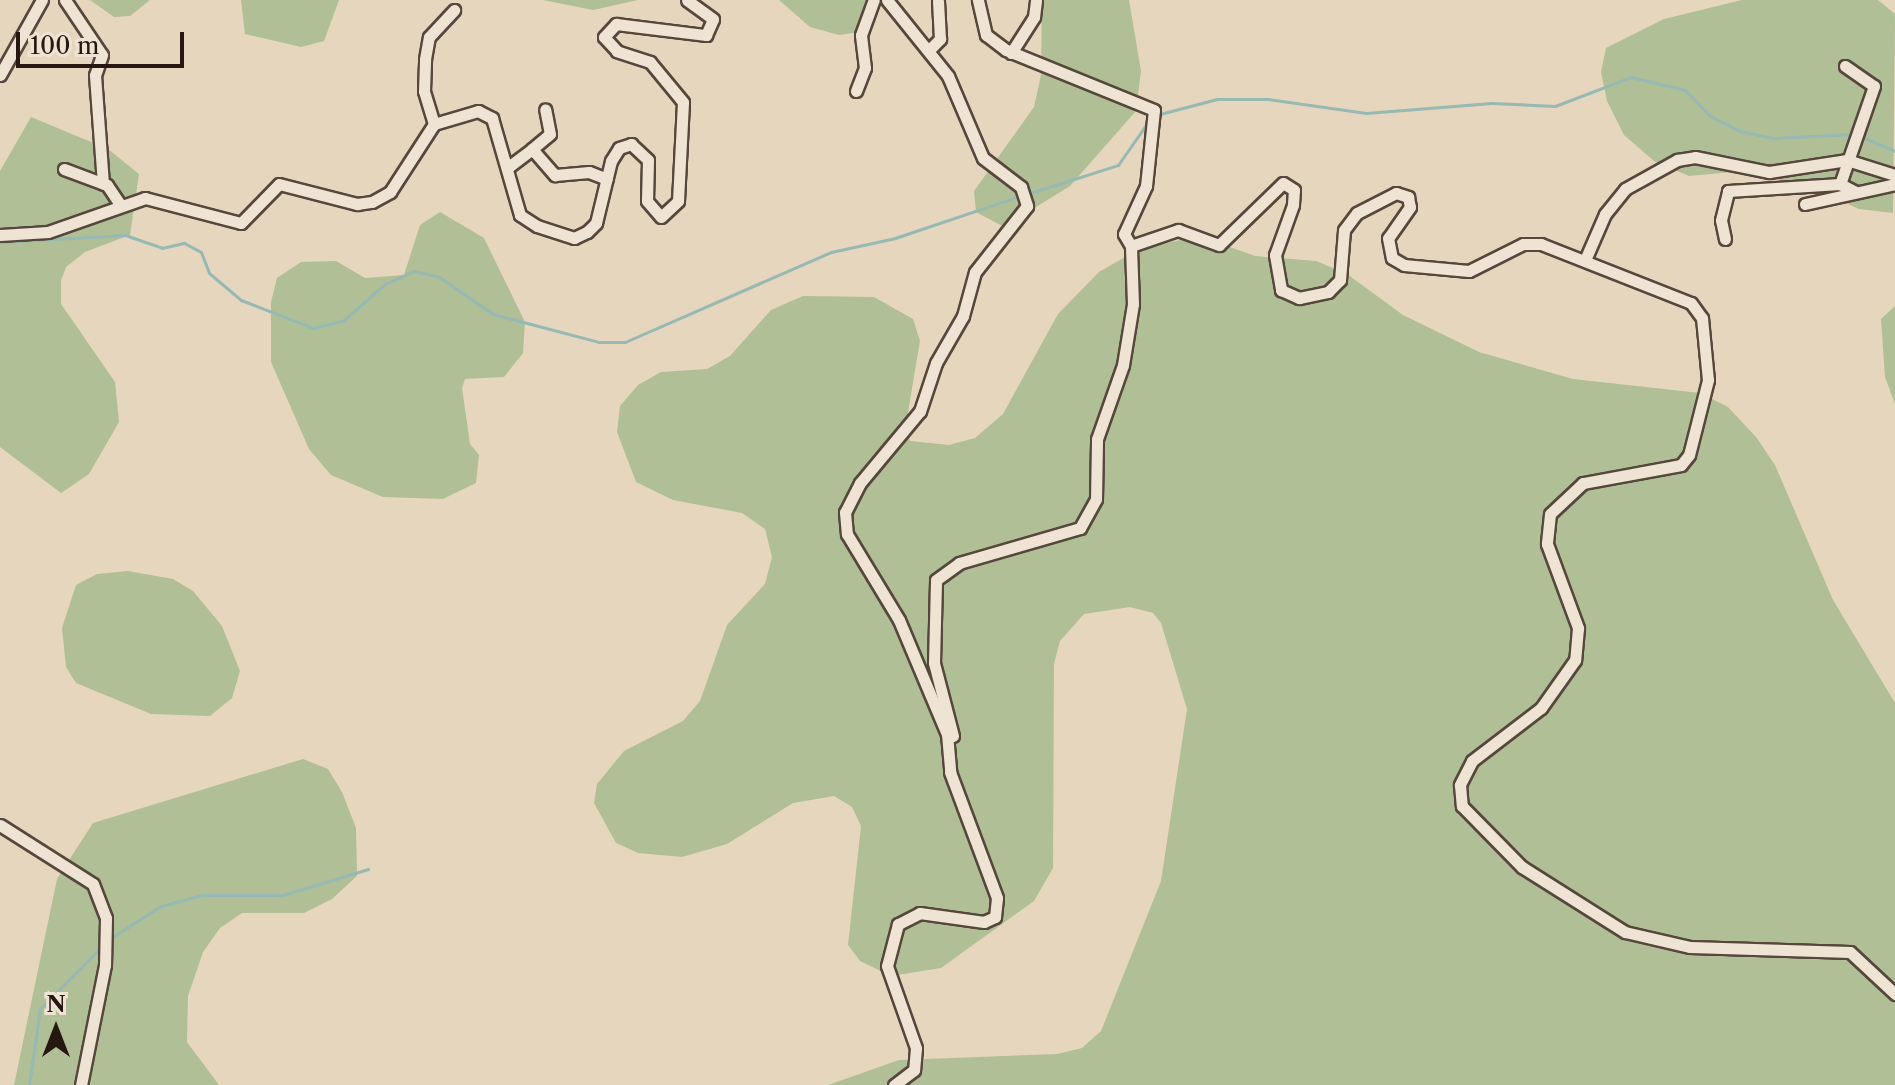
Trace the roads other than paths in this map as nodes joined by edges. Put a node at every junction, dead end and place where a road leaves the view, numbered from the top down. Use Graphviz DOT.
graph roads {
  1 [pos="42,0"];
  2 [pos="65,0"];
  3 [pos="687,0"];
  4 [pos="874,0"];
  5 [pos="887,0"];
  6 [pos="978,0"];
  7 [pos="1036,0"];
  8 [pos="938,1"];
  9 [pos="454,10"];
  10 [pos="929,50"];
  11 [pos="1011,53"];
  12 [pos="1845,66"];
  13 [pos="0,75"];
  14 [pos="856,91"];
  15 [pos="545,109"];
  16 [pos="434,124"];
  17 [pos="532,149"];
  18 [pos="1849,154"];
  19 [pos="507,168"];
  20 [pos="64,169"];
  21 [pos="1895,175"];
  22 [pos="607,179"];
  23 [pos="103,184"];
  24 [pos="1840,184"];
  25 [pos="1895,184"];
  26 [pos="1856,192"];
  27 [pos="120,204"];
  28 [pos="1805,204"];
  29 [pos="0,235"];
  30 [pos="1725,239"];
  31 [pos="1131,246"];
  32 [pos="1585,260"];
  33 [pos="950,772"];
  34 [pos="0,825"];
  35 [pos="1895,994"];
  36 [pos="81,1085"];
  37 [pos="894,1085"];
  1 -- 13 [label="street"];
  2 -- 23 [label="street"];
  3 -- 22 [label="street"];
  4 -- 14 [label="street"];
  5 -- 10 [label="street"];
  6 -- 11 [label="street"];
  7 -- 11 [label="street"];
  8 -- 10 [label="street"];
  9 -- 16 [label="street"];
  10 -- 33 [label="street"];
  11 -- 31 [label="street"];
  12 -- 18 [label="street"];
  15 -- 17 [label="street"];
  16 -- 19 [label="street"];
  16 -- 27 [label="street"];
  17 -- 19 [label="street"];
  17 -- 22 [label="street"];
  18 -- 21 [label="street"];
  18 -- 24 [label="street"];
  18 -- 32 [label="street"];
  19 -- 22 [label="street"];
  20 -- 23 [label="street"];
  23 -- 27 [label="street"];
  24 -- 26 [label="street"];
  24 -- 30 [label="street"];
  25 -- 26 [label="street"];
  26 -- 28 [label="street"];
  27 -- 29 [label="street"];
  31 -- 32 [label="street"];
  31 -- 33 [label="street"];
  32 -- 35 [label="street"];
  33 -- 37 [label="street"];
  34 -- 36 [label="street"];
}
